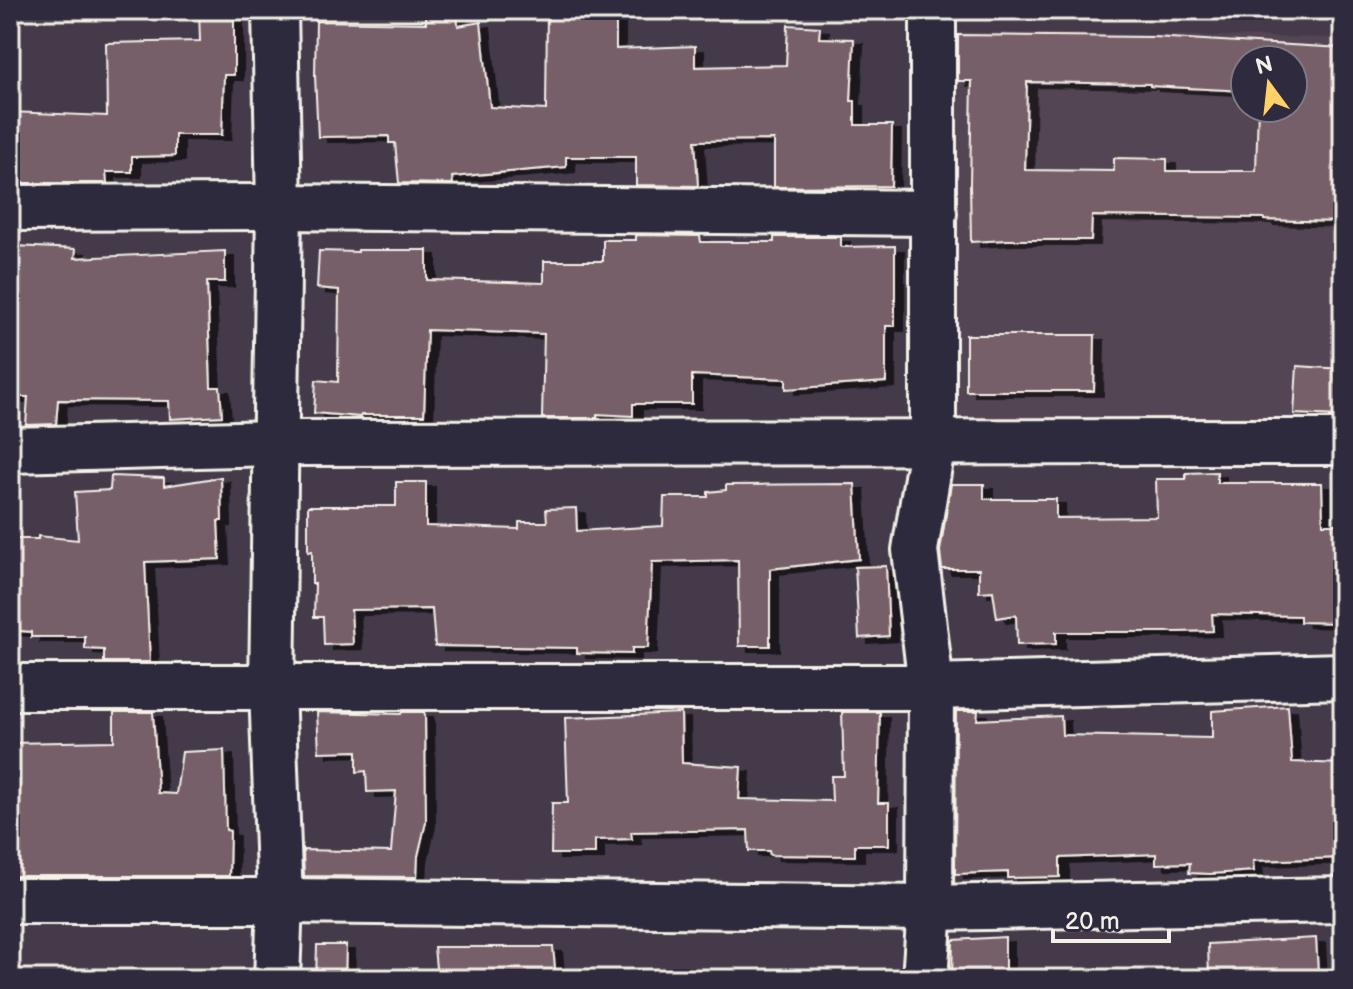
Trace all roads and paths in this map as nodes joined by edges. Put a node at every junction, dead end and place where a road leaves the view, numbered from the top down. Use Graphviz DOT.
graph roads {
  1 [pos="275,10"];
  2 [pos="933,10"];
  3 [pos="279,207"];
  4 [pos="10,208"];
  5 [pos="934,213"];
  6 [pos="933,442"];
  7 [pos="1343,442"];
  8 [pos="276,443"];
  9 [pos="10,450"];
  10 [pos="1343,676"];
  11 [pos="10,687"];
  12 [pos="931,687"];
  13 [pos="272,688"];
  14 [pos="1343,900"];
  15 [pos="10,901"];
  16 [pos="280,901"];
  17 [pos="930,908"];
  18 [pos="277,979"];
  19 [pos="925,979"];
  1 -- 3 [label="street"];
  2 -- 5 [label="street"];
  3 -- 4 [label="street"];
  3 -- 5 [label="street"];
  3 -- 8 [label="street"];
  5 -- 6 [label="street"];
  6 -- 7 [label="street"];
  6 -- 8 [label="street"];
  6 -- 12 [label="street"];
  8 -- 9 [label="street"];
  8 -- 13 [label="street"];
  10 -- 12 [label="street"];
  11 -- 13 [label="street"];
  12 -- 13 [label="street"];
  12 -- 17 [label="street"];
  13 -- 16 [label="street"];
  14 -- 17 [label="street"];
  15 -- 16 [label="street"];
  16 -- 17 [label="street"];
  16 -- 18 [label="street"];
  17 -- 19 [label="street"];
}
